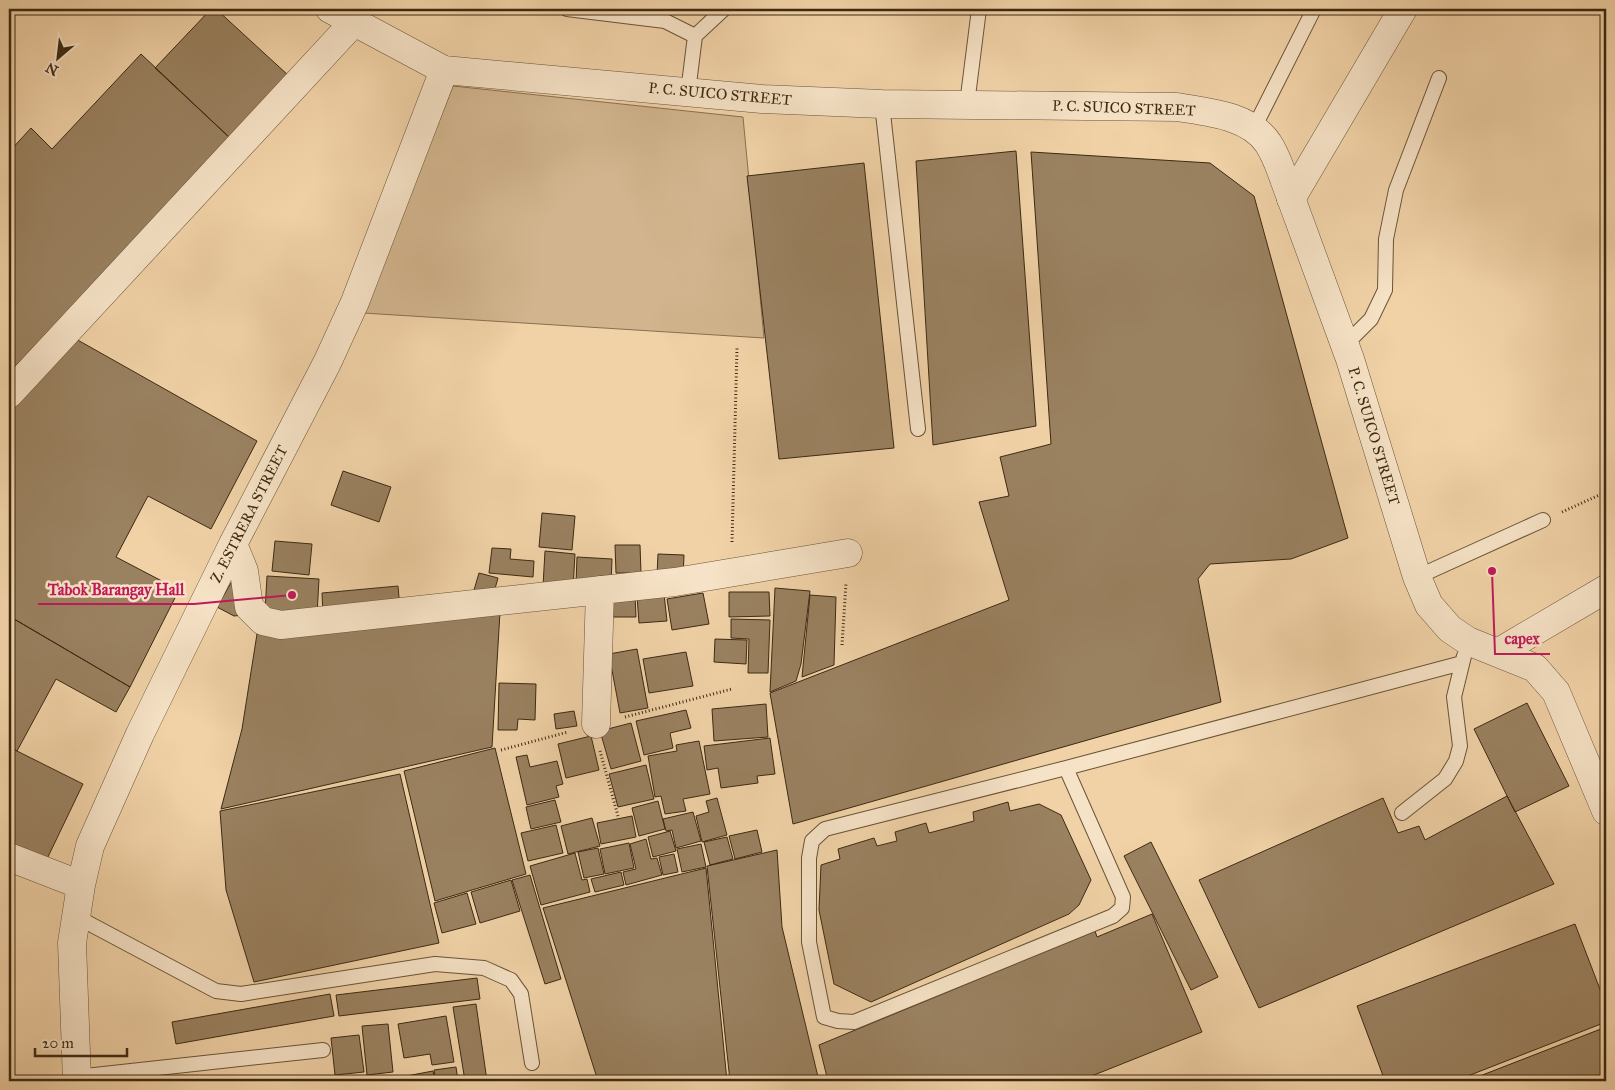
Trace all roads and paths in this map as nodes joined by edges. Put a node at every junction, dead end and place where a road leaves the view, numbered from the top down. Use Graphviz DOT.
graph roads {
  1 [pos="330,9"];
  2 [pos="567,9"];
  3 [pos="724,9"];
  4 [pos="979,9"];
  5 [pos="1314,9"];
  6 [pos="1403,9"];
  7 [pos="354,22"];
  8 [pos="695,36"];
  9 [pos="444,70"];
  10 [pos="1439,78"];
  11 [pos="688,92"];
  12 [pos="882,104"];
  13 [pos="967,104"];
  14 [pos="1254,128"];
  15 [pos="1291,199"];
  16 [pos="1345,345"];
  17 [pos="737,348"];
  18 [pos="9,394"];
  19 [pos="918,429"];
  20 [pos="1606,492"];
  21 [pos="1543,520"];
  22 [pos="233,544"];
  23 [pos="848,553"];
  24 [pos="732,572"];
  25 [pos="1417,577"];
  26 [pos="1606,589"];
  27 [pos="600,590"];
  28 [pos="842,645"];
  29 [pos="1465,652"];
  30 [pos="1499,652"];
  31 [pos="732,688"];
  32 [pos="596,724"];
  33 [pos="501,750"];
  34 [pos="1066,768"];
  35 [pos="1606,811"];
  36 [pos="1402,813"];
  37 [pos="618,816"];
  38 [pos="9,857"];
  39 [pos="81,885"];
  40 [pos="76,916"];
  41 [pos="323,1050"];
  42 [pos="532,1063"];
  43 [pos="77,1079"];
  1 -- 7 [label="street, P. C. SUICO STREET"];
  2 -- 8 [label="lane"];
  3 -- 8 [label="lane"];
  4 -- 13 [label="lane"];
  5 -- 14 [label="lane"];
  6 -- 15 [label="street"];
  7 -- 9 [label="street, P. C. SUICO STREET"];
  7 -- 18 [label="street"];
  8 -- 11 [label="lane"];
  9 -- 11 [label="street, P. C. SUICO STREET"];
  9 -- 22 [label="street, Z. ESTRERA STREET"];
  10 -- 16 [label="lane"];
  11 -- 12 [label="street, P. C. SUICO STREET"];
  12 -- 13 [label="street, P. C. SUICO STREET"];
  12 -- 19 [label="lane"];
  13 -- 14 [label="street, P. C. SUICO STREET"];
  14 -- 15 [label="street, P. C. SUICO STREET"];
  15 -- 16 [label="street, P. C. SUICO STREET"];
  16 -- 25 [label="street, P. C. SUICO STREET"];
  17 -- 24 [label="path"];
  20 -- 21 [label="path"];
  21 -- 25 [label="lane"];
  22 -- 27 [label="street"];
  22 -- 39 [label="street, Z. ESTRERA STREET"];
  23 -- 24 [label="street"];
  23 -- 28 [label="path"];
  24 -- 27 [label="street"];
  25 -- 29 [label="street, P. C. SUICO STREET"];
  26 -- 30 [label="street"];
  27 -- 32 [label="street"];
  29 -- 30 [label="street, P. C. SUICO STREET"];
  29 -- 34 [label="lane"];
  29 -- 36 [label="lane"];
  30 -- 35 [label="street, P. C. SUICO STREET"];
  31 -- 32 [label="path"];
  32 -- 33 [label="path"];
  32 -- 37 [label="path"];
  34 -- 34 [label="lane"];
  38 -- 39 [label="street"];
  39 -- 40 [label="street, Z. ESTRERA STREET"];
  40 -- 42 [label="lane"];
  40 -- 43 [label="street, Z. ESTRERA STREET"];
  41 -- 43 [label="lane"];
}
